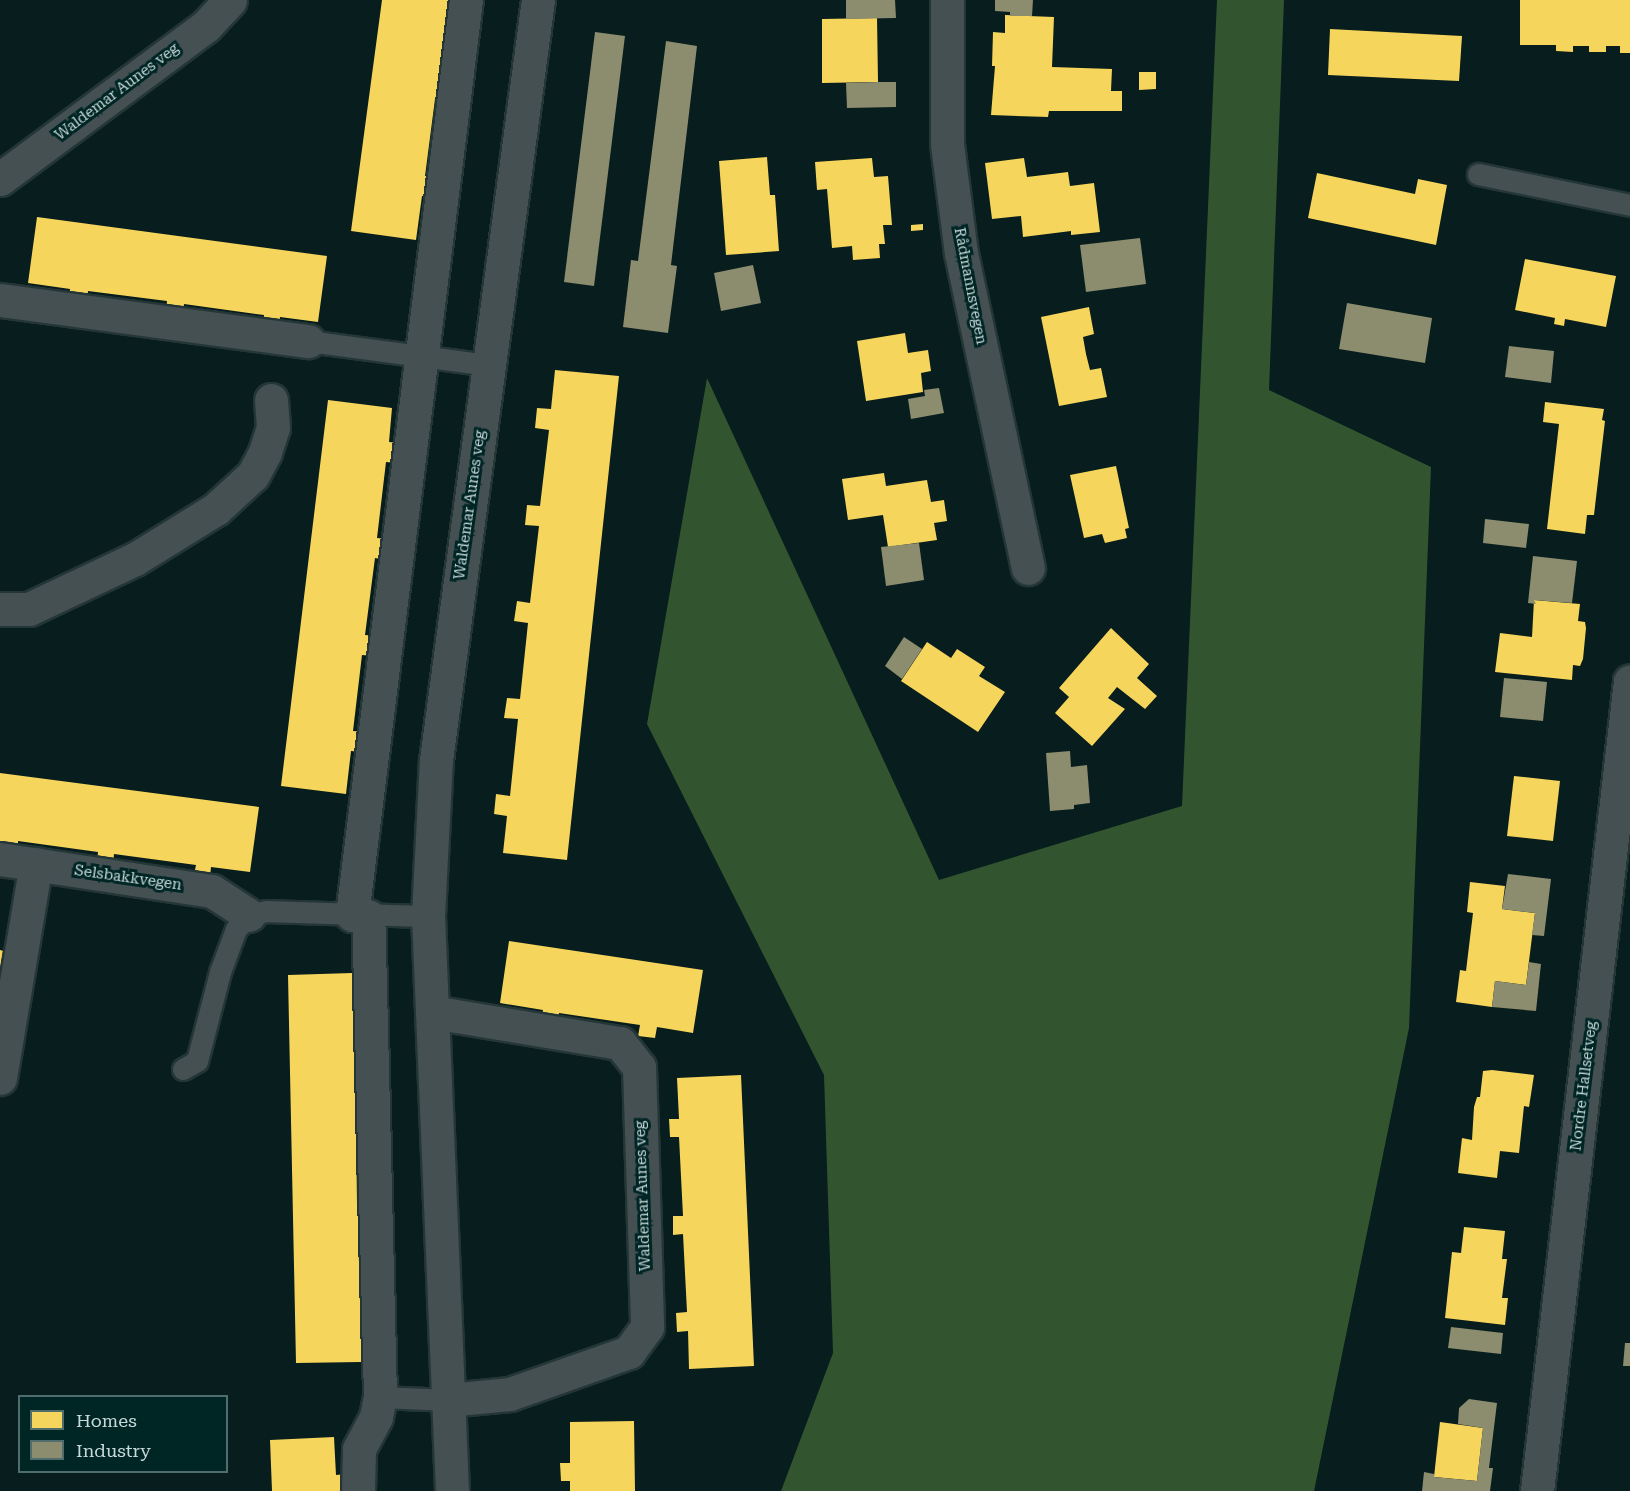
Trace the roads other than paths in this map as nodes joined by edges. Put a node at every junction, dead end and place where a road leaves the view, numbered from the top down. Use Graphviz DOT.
graph roads {
  1 [pos="230,0"];
  2 [pos="466,0"];
  3 [pos="538,0"];
  4 [pos="947,0"];
  5 [pos="1478,174"];
  6 [pos="0,179"];
  7 [pos="1630,205"];
  8 [pos="0,300"];
  9 [pos="308,341"];
  10 [pos="421,356"];
  11 [pos="489,365"];
  12 [pos="271,400"];
  13 [pos="1028,568"];
  14 [pos="0,609"];
  15 [pos="1630,681"];
  16 [pos="0,859"];
  17 [pos="36,864"];
  18 [pos="249,915"];
  19 [pos="360,916"];
  20 [pos="429,916"];
  21 [pos="432,1012"];
  22 [pos="183,1069"];
  23 [pos="0,1078"];
  24 [pos="380,1398"];
  25 [pos="449,1401"];
  26 [pos="358,1491"];
  27 [pos="452,1491"];
  28 [pos="1537,1491"];
  1 -- 6 [label="street, Waldemar Aunes veg"];
  2 -- 10 [label="street"];
  3 -- 11 [label="street, Waldemar Aunes veg"];
  4 -- 13 [label="street, Rådmannsvegen"];
  5 -- 7 [label="lane"];
  8 -- 9 [label="street"];
  9 -- 10 [label="lane"];
  10 -- 11 [label="lane"];
  10 -- 19 [label="street"];
  11 -- 20 [label="street, Waldemar Aunes veg"];
  12 -- 14 [label="street"];
  15 -- 28 [label="street, Nordre Hallsetveg"];
  16 -- 17 [label="street, Selsbakkvegen"];
  17 -- 18 [label="street, Selsbakkvegen"];
  17 -- 23 [label="street"];
  18 -- 19 [label="lane"];
  18 -- 22 [label="lane"];
  19 -- 20 [label="lane"];
  19 -- 24 [label="street"];
  20 -- 21 [label="street, Waldemar Aunes veg"];
  21 -- 25 [label="street, Waldemar Aunes veg"];
  21 -- 25 [label="street, Waldemar Aunes veg"];
  24 -- 25 [label="lane"];
  24 -- 26 [label="street"];
  25 -- 27 [label="street, Waldemar Aunes veg"];
}
